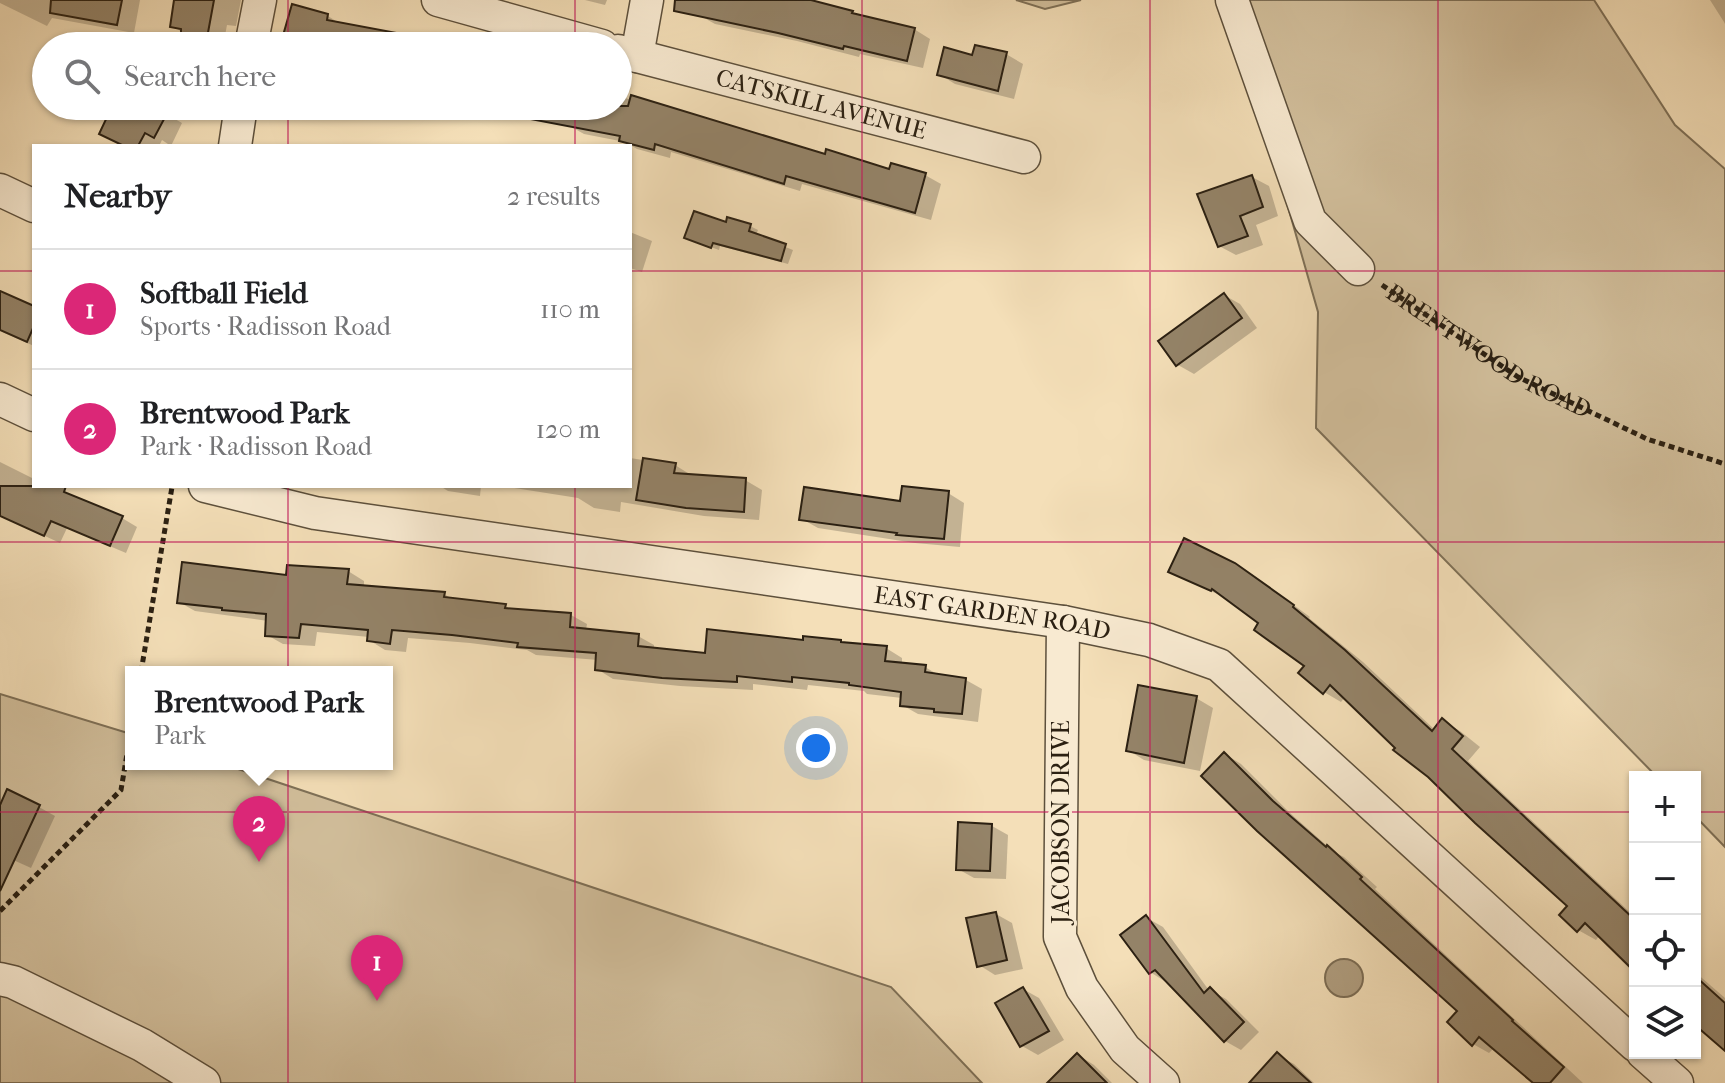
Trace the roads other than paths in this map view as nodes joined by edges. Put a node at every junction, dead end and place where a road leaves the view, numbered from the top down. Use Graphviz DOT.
graph roads {
  1 [pos="260,0"];
  2 [pos="647,0"];
  3 [pos="1232,0"];
  4 [pos="444,1"];
  5 [pos="254,32"];
  6 [pos="553,32"];
  7 [pos="632,42"];
  8 [pos="632,54"];
  9 [pos="239,120"];
  10 [pos="235,144"];
  11 [pos="1024,157"];
  12 [pos="0,190"];
  13 [pos="32,205"];
  14 [pos="1358,269"];
  15 [pos="0,399"];
  16 [pos="32,414"];
  17 [pos="213,488"];
  18 [pos="1063,622"];
  19 [pos="0,979"];
  20 [pos="1629,1040"];
  21 [pos="1650,1059"];
  22 [pos="204,1083"];
  23 [pos="1163,1083"];
  24 [pos="1677,1083"];
  1 -- 5 [label="street"];
  2 -- 7 [label="street"];
  3 -- 14 [label="street, BRENTWOOD ROAD"];
  4 -- 6 [label="street"];
  8 -- 11 [label="street, CATSKILL AVENUE"];
  9 -- 10 [label="street"];
  12 -- 13 [label="street"];
  15 -- 16 [label="street"];
  17 -- 18 [label="street, EAST GARDEN ROAD"];
  18 -- 20 [label="street, EAST GARDEN ROAD"];
  18 -- 23 [label="street, JACOBSON DRIVE"];
  19 -- 22 [label="street"];
  21 -- 24 [label="street"];
}
